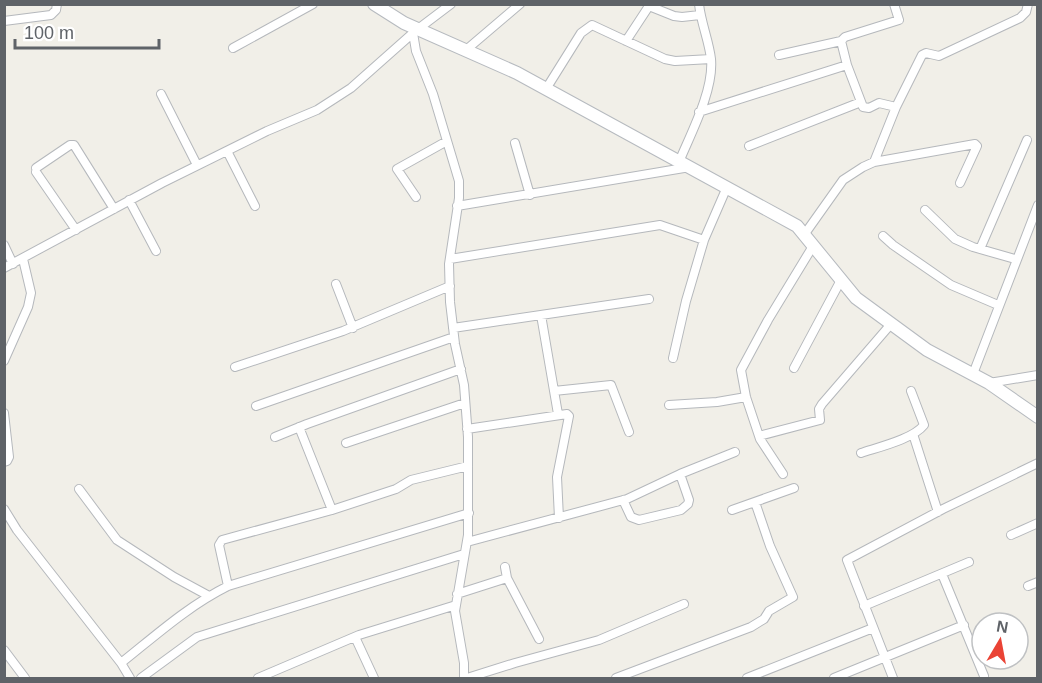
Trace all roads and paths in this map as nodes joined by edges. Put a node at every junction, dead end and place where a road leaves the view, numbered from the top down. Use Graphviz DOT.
graph roads {
  1 [pos="57,4"];
  2 [pos="313,4"];
  3 [pos="374,4"];
  4 [pos="451,4"];
  5 [pos="520,4"];
  6 [pos="699,4"];
  7 [pos="894,4"];
  8 [pos="1028,4"];
  9 [pos="700,15"];
  10 [pos="4,21"];
  11 [pos="414,30"];
  12 [pos="626,41"];
  13 [pos="841,41"];
  14 [pos="233,48"];
  15 [pos="465,50"];
  16 [pos="779,55"];
  17 [pos="711,59"];
  18 [pos="847,65"];
  19 [pos="546,89"];
  20 [pos="161,94"];
  21 [pos="861,102"];
  22 [pos="896,107"];
  23 [pos="699,112"];
  24 [pos="1027,140"];
  25 [pos="447,141"];
  26 [pos="514,143"];
  27 [pos="749,146"];
  28 [pos="227,151"];
  29 [pos="874,162"];
  30 [pos="197,165"];
  31 [pos="685,165"];
  32 [pos="960,183"];
  33 [pos="727,187"];
  34 [pos="530,195"];
  35 [pos="416,197"];
  36 [pos="129,200"];
  37 [pos="1038,205"];
  38 [pos="255,206"];
  39 [pos="458,206"];
  40 [pos="114,209"];
  41 [pos="925,210"];
  42 [pos="76,230"];
  43 [pos="804,235"];
  44 [pos="883,236"];
  45 [pos="705,240"];
  46 [pos="4,245"];
  47 [pos="813,246"];
  48 [pos="980,249"];
  49 [pos="156,251"];
  50 [pos="23,259"];
  51 [pos="1016,259"];
  52 [pos="450,260"];
  53 [pos="9,266"];
  54 [pos="841,280"];
  55 [pos="336,284"];
  56 [pos="450,286"];
  57 [pos="649,299"];
  58 [pos="998,305"];
  59 [pos="541,315"];
  60 [pos="891,324"];
  61 [pos="352,328"];
  62 [pos="454,332"];
  63 [pos="673,358"];
  64 [pos="4,361"];
  65 [pos="235,367"];
  66 [pos="794,368"];
  67 [pos="461,369"];
  68 [pos="973,374"];
  69 [pos="1038,375"];
  70 [pos="989,383"];
  71 [pos="554,391"];
  72 [pos="911,391"];
  73 [pos="746,397"];
  74 [pos="465,403"];
  75 [pos="669,405"];
  76 [pos="256,406"];
  77 [pos="4,413"];
  78 [pos="558,414"];
  79 [pos="1038,417"];
  80 [pos="299,427"];
  81 [pos="467,429"];
  82 [pos="629,432"];
  83 [pos="913,434"];
  84 [pos="759,436"];
  85 [pos="275,438"];
  86 [pos="346,443"];
  87 [pos="735,453"];
  88 [pos="861,453"];
  89 [pos="4,462"];
  90 [pos="1038,463"];
  91 [pos="468,466"];
  92 [pos="680,474"];
  93 [pos="783,474"];
  94 [pos="794,488"];
  95 [pos="78,489"];
  96 [pos="623,500"];
  97 [pos="755,502"];
  98 [pos="4,509"];
  99 [pos="332,510"];
  100 [pos="732,510"];
  101 [pos="938,512"];
  102 [pos="469,513"];
  103 [pos="559,518"];
  104 [pos="1038,522"];
  105 [pos="1011,535"];
  106 [pos="467,542"];
  107 [pos="464,554"];
  108 [pos="969,562"];
  109 [pos="505,567"];
  110 [pos="942,574"];
  111 [pos="507,578"];
  112 [pos="1038,582"];
  113 [pos="228,586"];
  114 [pos="1028,586"];
  115 [pos="457,594"];
  116 [pos="209,596"];
  117 [pos="684,604"];
  118 [pos="456,605"];
  119 [pos="864,606"];
  120 [pos="964,625"];
  121 [pos="873,628"];
  122 [pos="355,637"];
  123 [pos="539,639"];
  124 [pos="4,650"];
  125 [pos="885,658"];
  126 [pos="121,663"];
  127 [pos="984,676"];
  128 [pos="25,678"];
  129 [pos="130,678"];
  130 [pos="141,678"];
  131 [pos="258,678"];
  132 [pos="374,678"];
  133 [pos="466,678"];
  134 [pos="616,678"];
  135 [pos="747,678"];
  136 [pos="834,678"];
  137 [pos="893,678"];
  1 -- 10 [label="street"];
  2 -- 14 [label="street"];
  3 -- 11 [label="main road"];
  4 -- 11 [label="street"];
  5 -- 15 [label="street"];
  6 -- 9 [label="street"];
  7 -- 13 [label="street"];
  8 -- 22 [label="street"];
  9 -- 12 [label="street"];
  9 -- 17 [label="street"];
  11 -- 15 [label="main road"];
  11 -- 25 [label="street"];
  11 -- 28 [label="street"];
  12 -- 17 [label="street"];
  12 -- 19 [label="street"];
  13 -- 16 [label="street"];
  13 -- 18 [label="street"];
  15 -- 19 [label="main road"];
  17 -- 23 [label="street"];
  18 -- 21 [label="street"];
  18 -- 23 [label="street"];
  19 -- 31 [label="main road"];
  20 -- 30 [label="street"];
  21 -- 22 [label="street"];
  21 -- 27 [label="street"];
  22 -- 29 [label="street"];
  23 -- 31 [label="street"];
  24 -- 48 [label="street"];
  25 -- 35 [label="street"];
  25 -- 39 [label="street"];
  26 -- 34 [label="street"];
  28 -- 30 [label="street"];
  28 -- 38 [label="street"];
  29 -- 32 [label="street"];
  29 -- 43 [label="street"];
  30 -- 36 [label="street"];
  31 -- 33 [label="main road"];
  31 -- 34 [label="street"];
  33 -- 43 [label="main road"];
  33 -- 45 [label="street"];
  34 -- 39 [label="street"];
  36 -- 40 [label="street"];
  36 -- 49 [label="street"];
  37 -- 51 [label="street"];
  39 -- 52 [label="street"];
  40 -- 42 [label="street"];
  40 -- 42 [label="street"];
  41 -- 48 [label="street"];
  42 -- 50 [label="street"];
  43 -- 47 [label="main road"];
  44 -- 58 [label="street"];
  45 -- 52 [label="street"];
  45 -- 63 [label="street"];
  46 -- 53 [label="street"];
  47 -- 54 [label="main road"];
  47 -- 73 [label="street"];
  48 -- 51 [label="street"];
  50 -- 53 [label="street"];
  50 -- 64 [label="street"];
  51 -- 58 [label="street"];
  52 -- 56 [label="street"];
  54 -- 60 [label="main road"];
  54 -- 66 [label="street"];
  55 -- 61 [label="street"];
  56 -- 61 [label="street"];
  56 -- 62 [label="street"];
  57 -- 59 [label="street"];
  58 -- 68 [label="street"];
  59 -- 62 [label="street"];
  59 -- 71 [label="street"];
  60 -- 68 [label="main road"];
  60 -- 84 [label="street"];
  61 -- 65 [label="street"];
  62 -- 67 [label="street"];
  62 -- 76 [label="street"];
  67 -- 74 [label="street"];
  67 -- 80 [label="street"];
  68 -- 70 [label="main road"];
  69 -- 70 [label="street"];
  70 -- 79 [label="main road"];
  71 -- 78 [label="street"];
  71 -- 82 [label="street"];
  72 -- 83 [label="street"];
  73 -- 75 [label="street"];
  73 -- 84 [label="street"];
  74 -- 81 [label="street"];
  74 -- 86 [label="street"];
  77 -- 89 [label="street"];
  78 -- 81 [label="street"];
  78 -- 103 [label="street"];
  80 -- 85 [label="street"];
  80 -- 99 [label="street"];
  81 -- 91 [label="street"];
  83 -- 88 [label="street"];
  83 -- 101 [label="street"];
  84 -- 93 [label="street"];
  87 -- 92 [label="street"];
  90 -- 101 [label="street"];
  91 -- 99 [label="street"];
  91 -- 102 [label="street"];
  92 -- 96 [label="street"];
  92 -- 96 [label="street"];
  94 -- 97 [label="street"];
  95 -- 116 [label="street"];
  96 -- 103 [label="street"];
  97 -- 100 [label="street"];
  97 -- 134 [label="street"];
  98 -- 126 [label="street"];
  99 -- 113 [label="street"];
  101 -- 119 [label="street"];
  102 -- 106 [label="street"];
  102 -- 113 [label="street"];
  103 -- 106 [label="street"];
  104 -- 105 [label="street"];
  106 -- 107 [label="street"];
  107 -- 115 [label="street"];
  107 -- 130 [label="street"];
  108 -- 110 [label="street"];
  109 -- 111 [label="street"];
  110 -- 119 [label="street"];
  110 -- 120 [label="street"];
  111 -- 115 [label="street"];
  111 -- 123 [label="street"];
  112 -- 114 [label="street"];
  113 -- 116 [label="street"];
  115 -- 118 [label="street"];
  116 -- 126 [label="street"];
  117 -- 133 [label="street"];
  118 -- 122 [label="street"];
  118 -- 133 [label="street"];
  119 -- 121 [label="street"];
  120 -- 125 [label="street"];
  120 -- 127 [label="street"];
  121 -- 125 [label="street"];
  121 -- 135 [label="street"];
  122 -- 131 [label="street"];
  122 -- 132 [label="street"];
  124 -- 128 [label="street"];
  125 -- 136 [label="street"];
  125 -- 137 [label="street"];
  126 -- 129 [label="street"];
}
